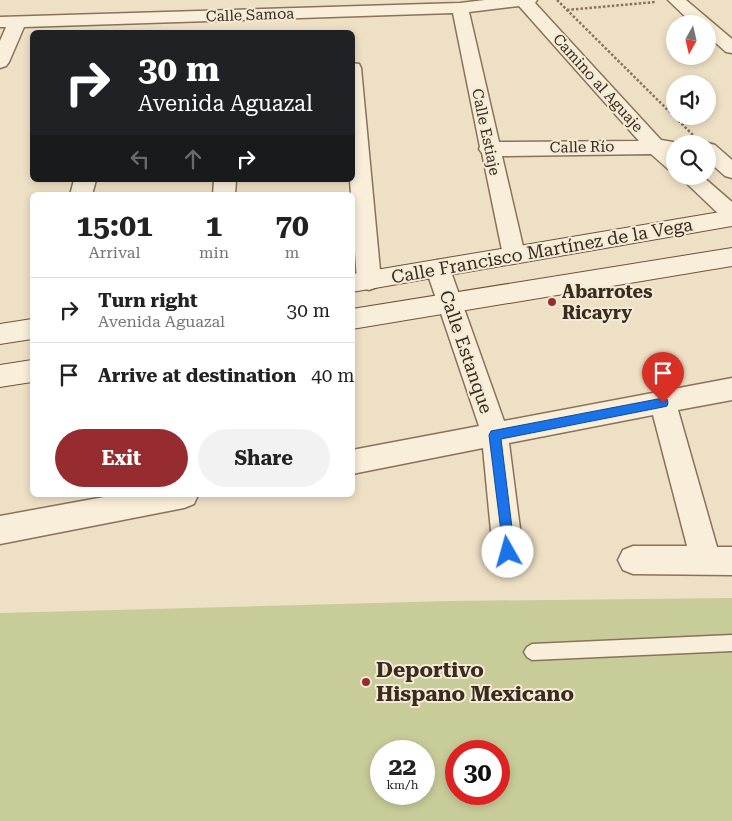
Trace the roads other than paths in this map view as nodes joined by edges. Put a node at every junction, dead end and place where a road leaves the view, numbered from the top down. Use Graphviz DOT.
graph roads {
  1 [pos="134,0"];
  2 [pos="525,0"];
  3 [pos="676,0"];
  4 [pos="460,8"];
  5 [pos="694,15"];
  6 [pos="8,22"];
  7 [pos="239,24"];
  8 [pos="127,26"];
  9 [pos="716,33"];
  10 [pos="730,44"];
  11 [pos="0,62"];
  12 [pos="355,139"];
  13 [pos="655,146"];
  14 [pos="666,147"];
  15 [pos="489,149"];
  16 [pos="666,156"];
  17 [pos="716,157"];
  18 [pos="732,171"];
  19 [pos="699,185"];
  20 [pos="732,214"];
  21 [pos="732,218"];
  22 [pos="514,255"];
  23 [pos="732,257"];
  24 [pos="438,269"];
  25 [pos="361,282"];
  26 [pos="449,303"];
  27 [pos="355,319"];
  28 [pos="30,328"];
  29 [pos="0,334"];
  30 [pos="30,371"];
  31 [pos="0,376"];
  32 [pos="732,389"];
  33 [pos="663,403"];
  34 [pos="495,435"];
  35 [pos="355,461"];
  36 [pos="173,497"];
  37 [pos="0,530"];
  38 [pos="508,552"];
  39 [pos="632,560"];
  40 [pos="719,562"];
  41 [pos="732,644"];
  42 [pos="532,652"];
  1 -- 8 [label="street"];
  2 -- 4 [label="street, Calle Samoa"];
  2 -- 13 [label="street, Camino al Aguaje"];
  3 -- 5 [label="street"];
  4 -- 7 [label="street, Calle Samoa"];
  4 -- 15 [label="street, Calle Estiaje"];
  6 -- 8 [label="street, Calle Samoa"];
  6 -- 11 [label="street"];
  7 -- 8 [label="street, Calle Samoa"];
  9 -- 10 [label="street"];
  12 -- 25 [label="street"];
  13 -- 14 [label="street, Calle Río"];
  13 -- 15 [label="street, Calle Río"];
  13 -- 16 [label="street, Camino al Aguaje"];
  15 -- 22 [label="street, Calle Estiaje"];
  17 -- 18 [label="street"];
  19 -- 20 [label="street"];
  21 -- 22 [label="street, Calle Francisco Martínez de la Vega"];
  22 -- 24 [label="street, Calle Francisco Martínez de la Vega"];
  23 -- 26 [label="street, Calle Francisco Martínez de la Vega"];
  24 -- 25 [label="street, Calle Francisco Martínez de la Vega"];
  24 -- 26 [label="street, Calle Estanque"];
  26 -- 27 [label="street, Calle Francisco Martínez de la Vega"];
  26 -- 34 [label="street, Calle Estanque"];
  28 -- 29 [label="street"];
  30 -- 31 [label="street"];
  32 -- 33 [label="street"];
  33 -- 34 [label="street"];
  33 -- 40 [label="street"];
  34 -- 35 [label="street"];
  34 -- 38 [label="street, Calle Estanque"];
  36 -- 37 [label="street"];
  39 -- 40 [label="street"];
  41 -- 42 [label="lane"];
}
